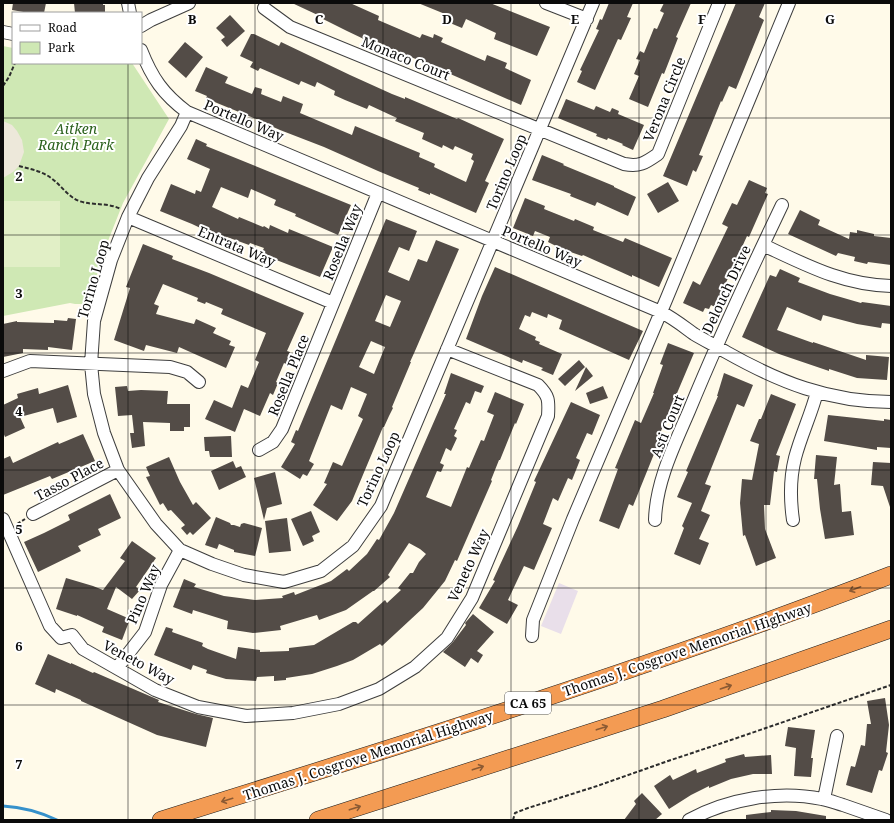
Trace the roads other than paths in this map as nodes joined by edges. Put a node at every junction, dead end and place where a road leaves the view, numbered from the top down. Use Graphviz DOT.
graph roads {
  1 [pos="190,3"];
  2 [pos="546,3"];
  3 [pos="593,3"];
  4 [pos="720,3"];
  5 [pos="788,3"];
  6 [pos="264,8"];
  7 [pos="587,19"];
  8 [pos="142,25"];
  9 [pos="142,53"];
  10 [pos="187,112"];
  11 [pos="540,129"];
  12 [pos="378,193"];
  13 [pos="782,205"];
  14 [pos="128,217"];
  15 [pos="493,241"];
  16 [pos="763,245"];
  17 [pos="891,286"];
  18 [pos="333,303"];
  19 [pos="661,312"];
  20 [pos="716,346"];
  21 [pos="447,349"];
  22 [pos="91,364"];
  23 [pos="3,371"];
  24 [pos="198,382"];
  25 [pos="817,392"];
  26 [pos="891,402"];
  27 [pos="259,450"];
  28 [pos="118,470"];
  29 [pos="33,514"];
  30 [pos="655,520"];
  31 [pos="793,520"];
  32 [pos="5,525"];
  33 [pos="180,550"];
  34 [pos="891,575"];
  35 [pos="891,629"];
  36 [pos="532,636"];
  37 [pos="117,668"];
  38 [pos="837,736"];
  39 [pos="824,799"];
  40 [pos="161,820"];
  41 [pos="318,820"];
  42 [pos="689,820"];
  43 [pos="886,820"];
  1 -- 8 [label="street"];
  2 -- 7 [label="street"];
  3 -- 7 [label="street, Torino Loop"];
  4 -- 11 [label="street, Verona Circle"];
  5 -- 19 [label="street"];
  6 -- 11 [label="street, Monaco Court"];
  7 -- 11 [label="street, Torino Loop"];
  9 -- 10 [label="street, Portello Way"];
  10 -- 12 [label="street, Portello Way"];
  10 -- 14 [label="street, Torino Loop"];
  11 -- 15 [label="street, Torino Loop"];
  12 -- 15 [label="street, Portello Way"];
  12 -- 18 [label="street, Rosella Way"];
  13 -- 16 [label="street, Delouch Drive"];
  14 -- 18 [label="street, Entrata Way"];
  14 -- 22 [label="street, Torino Loop"];
  15 -- 19 [label="street, Portello Way"];
  15 -- 21 [label="street, Torino Loop"];
  16 -- 17 [label="street, Delouch Drive"];
  16 -- 20 [label="street, Delouch Drive"];
  18 -- 27 [label="street, Rosella Place"];
  19 -- 20 [label="street, Portello Way"];
  19 -- 36 [label="street"];
  20 -- 25 [label="street, Portello Way"];
  20 -- 30 [label="street, Asti Court"];
  21 -- 33 [label="street, Torino Loop"];
  21 -- 37 [label="street, Veneto Way"];
  22 -- 23 [label="street"];
  22 -- 24 [label="street"];
  22 -- 28 [label="street, Torino Loop"];
  25 -- 26 [label="street, Portello Way"];
  25 -- 31 [label="street"];
  28 -- 29 [label="street, Tasso Place"];
  28 -- 33 [label="street, Torino Loop"];
  32 -- 37 [label="street, Veneto Way"];
  33 -- 37 [label="street, Pino Way"];
  34 -- 40 [label="highway, Thomas J. Cosgrove Memorial Highway / CA 65, one-way"];
  41 -- 35 [label="highway, one-way"];
  38 -- 39 [label="street"];
  39 -- 42 [label="street"];
  39 -- 43 [label="street"];
}
